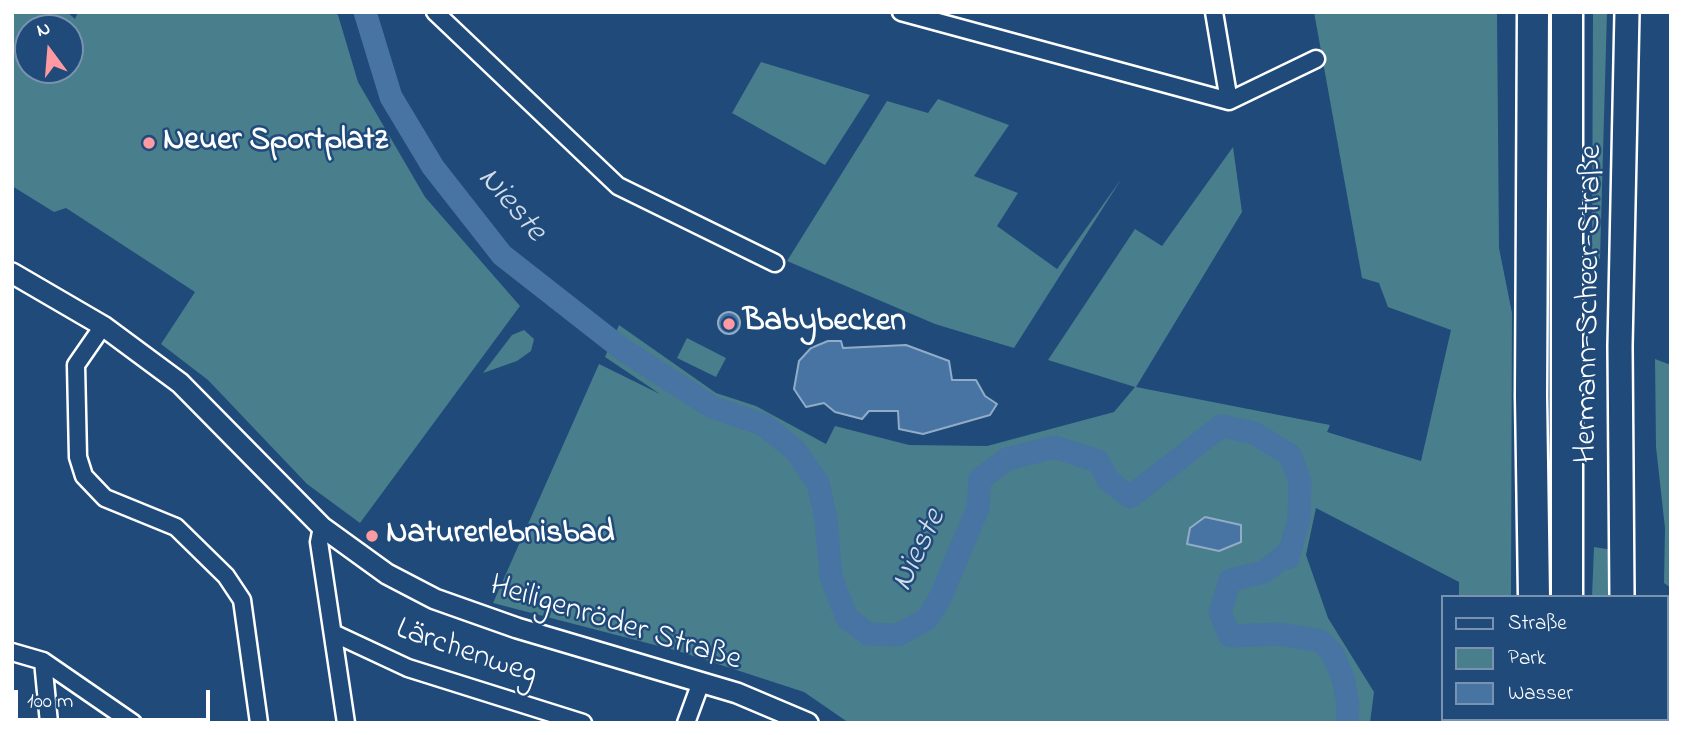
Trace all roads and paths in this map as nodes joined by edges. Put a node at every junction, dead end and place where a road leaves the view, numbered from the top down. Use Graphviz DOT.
graph roads {
  1 [pos="435,12"];
  2 [pos="901,12"];
  3 [pos="1214,12"];
  4 [pos="1533,12"];
  5 [pos="1567,12"];
  6 [pos="1627,12"];
  7 [pos="1316,59"];
  8 [pos="1229,101"];
  9 [pos="775,263"];
  10 [pos="12,273"];
  11 [pos="103,326"];
  12 [pos="322,527"];
  13 [pos="1534,595"];
  14 [pos="1567,595"];
  15 [pos="1622,595"];
  16 [pos="333,633"];
  17 [pos="12,652"];
  18 [pos="43,662"];
  19 [pos="701,682"];
  20 [pos="49,723"];
  21 [pos="132,723"];
  22 [pos="259,723"];
  23 [pos="346,723"];
  24 [pos="583,723"];
  25 [pos="686,723"];
  26 [pos="808,723"];
  1 -- 9 [label="street"];
  2 -- 8 [label="street"];
  3 -- 8 [label="street"];
  4 -- 13 [label="highway"];
  5 -- 14 [label="highway"];
  6 -- 15 [label="main road, Hermann-Scheer-Straße"];
  7 -- 8 [label="street"];
  10 -- 11 [label="street, Heiligenröder Straße"];
  11 -- 12 [label="street, Heiligenröder Straße"];
  11 -- 22 [label="street"];
  12 -- 16 [label="street"];
  12 -- 19 [label="street, Heiligenröder Straße"];
  16 -- 23 [label="street"];
  16 -- 24 [label="street, Lärchenweg"];
  17 -- 18 [label="street"];
  18 -- 20 [label="street"];
  18 -- 21 [label="street"];
  19 -- 25 [label="street"];
  19 -- 26 [label="street, Heiligenröder Straße"];
}
